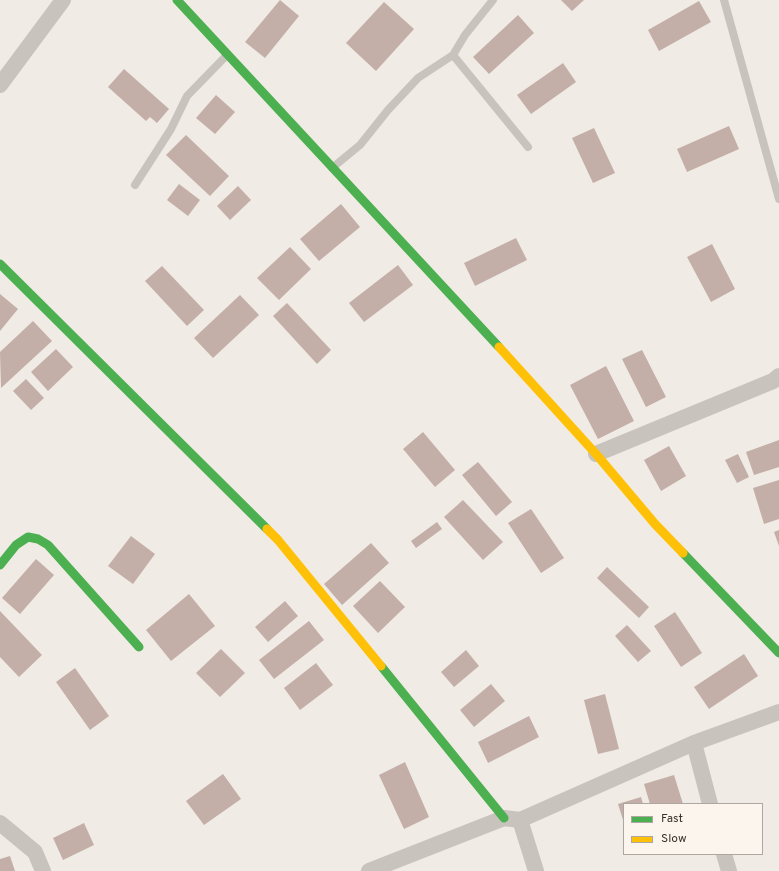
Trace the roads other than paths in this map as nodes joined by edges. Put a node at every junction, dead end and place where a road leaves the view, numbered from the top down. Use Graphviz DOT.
graph roads {
  1 [pos="63,0"];
  2 [pos="177,0"];
  3 [pos="493,0"];
  4 [pos="724,0"];
  5 [pos="228,54"];
  6 [pos="453,55"];
  7 [pos="0,85"];
  8 [pos="528,147"];
  9 [pos="331,168"];
  10 [pos="135,185"];
  11 [pos="779,199"];
  12 [pos="0,264"];
  13 [pos="777,384"];
  14 [pos="596,454"];
  15 [pos="0,565"];
  16 [pos="139,647"];
  17 [pos="779,653"];
  18 [pos="779,712"];
  19 [pos="694,743"];
  20 [pos="710,803"];
  21 [pos="512,819"];
  22 [pos="0,823"];
  23 [pos="724,855"];
  24 [pos="374,870"];
  25 [pos="43,871"];
  26 [pos="536,871"];
  27 [pos="729,871"];
  1 -- 7 [label="street"];
  2 -- 5 [label="street"];
  3 -- 6 [label="lane"];
  4 -- 11 [label="lane"];
  5 -- 9 [label="street"];
  5 -- 10 [label="lane"];
  6 -- 8 [label="lane"];
  6 -- 9 [label="lane"];
  9 -- 14 [label="street"];
  12 -- 21 [label="street"];
  13 -- 14 [label="street"];
  14 -- 17 [label="street"];
  15 -- 16 [label="street"];
  18 -- 19 [label="street"];
  19 -- 20 [label="street"];
  19 -- 21 [label="street"];
  21 -- 24 [label="street"];
  21 -- 26 [label="street"];
  22 -- 25 [label="street"];
  23 -- 27 [label="street"];
}
